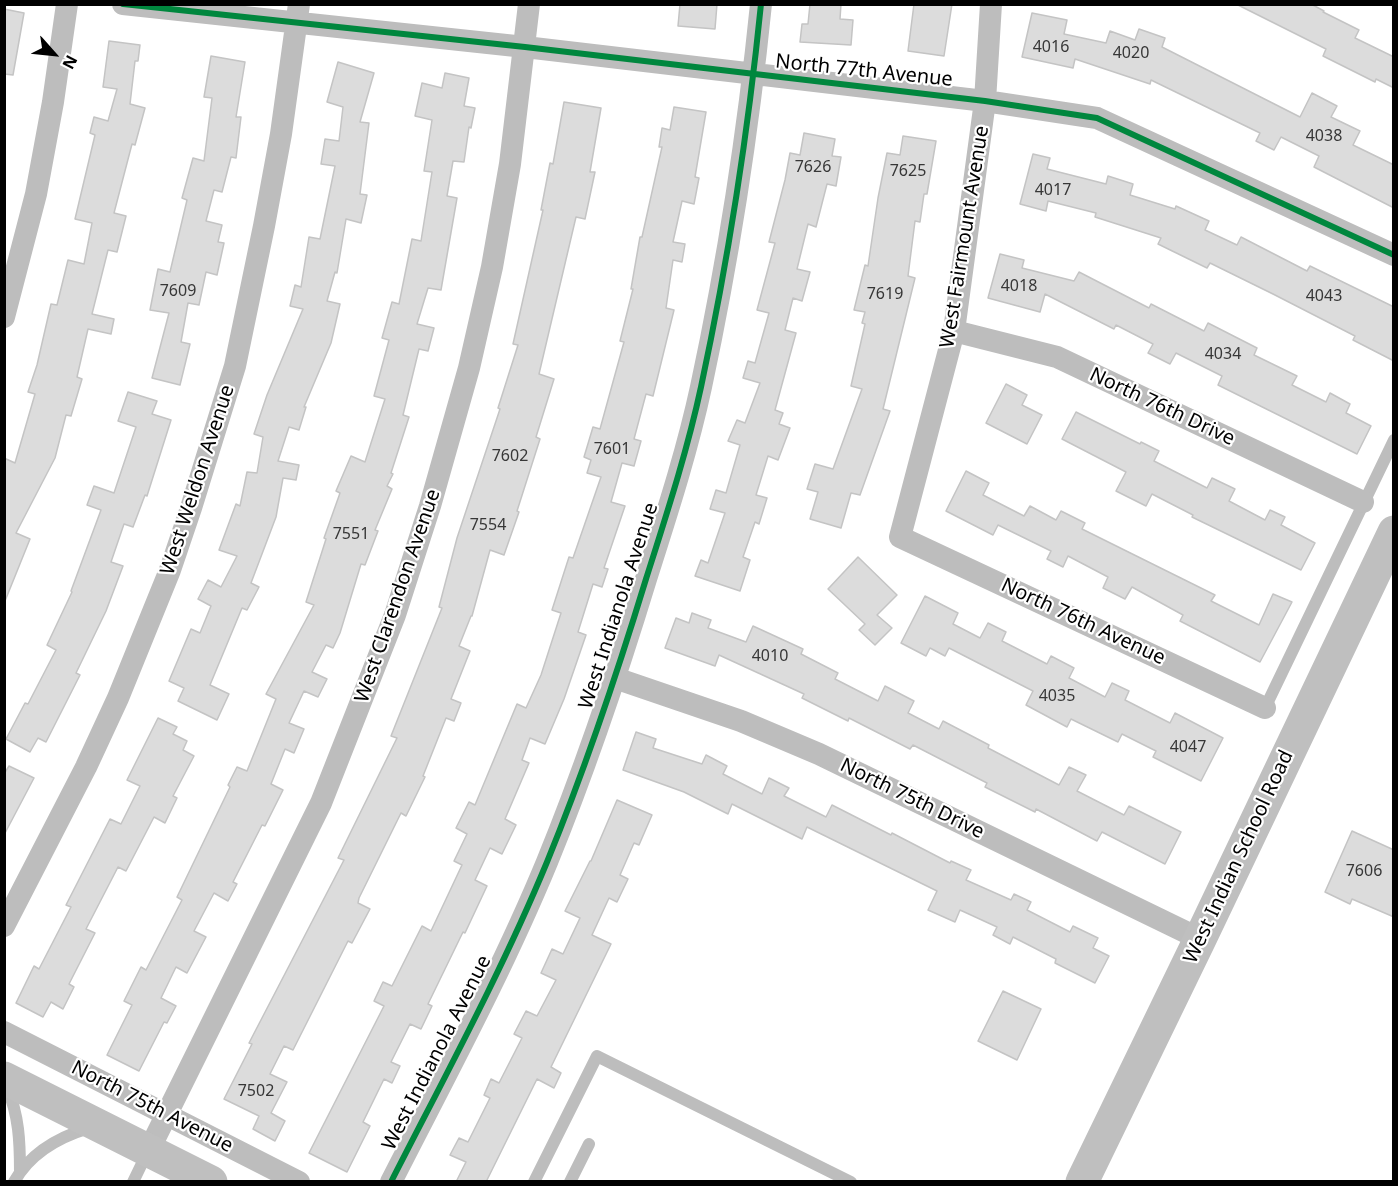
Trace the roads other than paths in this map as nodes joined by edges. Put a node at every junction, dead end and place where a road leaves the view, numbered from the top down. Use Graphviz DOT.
graph roads {
  1 [pos="67,4"];
  2 [pos="123,4"];
  3 [pos="529,4"];
  4 [pos="761,4"];
  5 [pos="991,4"];
  6 [pos="298,14"];
  7 [pos="525,47"];
  8 [pos="754,75"];
  9 [pos="985,101"];
  10 [pos="1394,255"];
  11 [pos="4,317"];
  12 [pos="954,331"];
  13 [pos="1394,440"];
  14 [pos="1364,502"];
  15 [pos="1394,532"];
  16 [pos="900,537"];
  17 [pos="615,678"];
  18 [pos="1265,708"];
  19 [pos="4,926"];
  20 [pos="1200,939"];
  21 [pos="4,1032"];
  22 [pos="4,1080"];
  23 [pos="166,1114"];
  24 [pos="99,1125"];
  25 [pos="589,1144"];
  26 [pos="149,1150"];
  27 [pos="17,1177"];
  28 [pos="133,1182"];
  29 [pos="211,1182"];
  30 [pos="299,1182"];
  31 [pos="391,1182"];
  32 [pos="534,1182"];
  33 [pos="570,1182"];
  34 [pos="851,1182"];
  35 [pos="1082,1182"];
  1 -- 11 [label="street"];
  2 -- 6 [label="street, North 77th Avenue"];
  3 -- 7 [label="street, West Clarendon Avenue"];
  4 -- 8 [label="street, West Indianola Avenue"];
  5 -- 9 [label="street, West Fairmount Avenue"];
  6 -- 7 [label="street, North 77th Avenue"];
  6 -- 19 [label="street, West Weldon Avenue"];
  7 -- 8 [label="street, North 77th Avenue"];
  7 -- 23 [label="street, West Clarendon Avenue"];
  8 -- 9 [label="street, North 77th Avenue"];
  8 -- 17 [label="street, West Indianola Avenue"];
  9 -- 10 [label="street, North 77th Avenue"];
  9 -- 12 [label="street, West Fairmount Avenue"];
  12 -- 14 [label="street, North 76th Drive"];
  12 -- 16 [label="street, West Fairmount Avenue"];
  13 -- 14 [label="lane"];
  14 -- 18 [label="lane"];
  15 -- 20 [label="main road, West Indian School Road"];
  16 -- 18 [label="street, North 76th Avenue"];
  17 -- 20 [label="street, North 75th Drive"];
  17 -- 31 [label="street, West Indianola Avenue"];
  20 -- 35 [label="main road, West Indian School Road"];
  21 -- 23 [label="street, North 75th Avenue"];
  22 -- 24 [label="main road, North 75th Avenue"];
  22 -- 27 [label="lane"];
  23 -- 26 [label="street, West Clarendon Avenue"];
  23 -- 30 [label="street, North 75th Avenue"];
  24 -- 26 [label="main road, North 75th Avenue"];
  24 -- 27 [label="lane"];
  25 -- 33 [label="lane"];
  26 -- 28 [label="lane"];
  26 -- 29 [label="main road, North 75th Avenue"];
  32 -- 34 [label="lane"];
}
